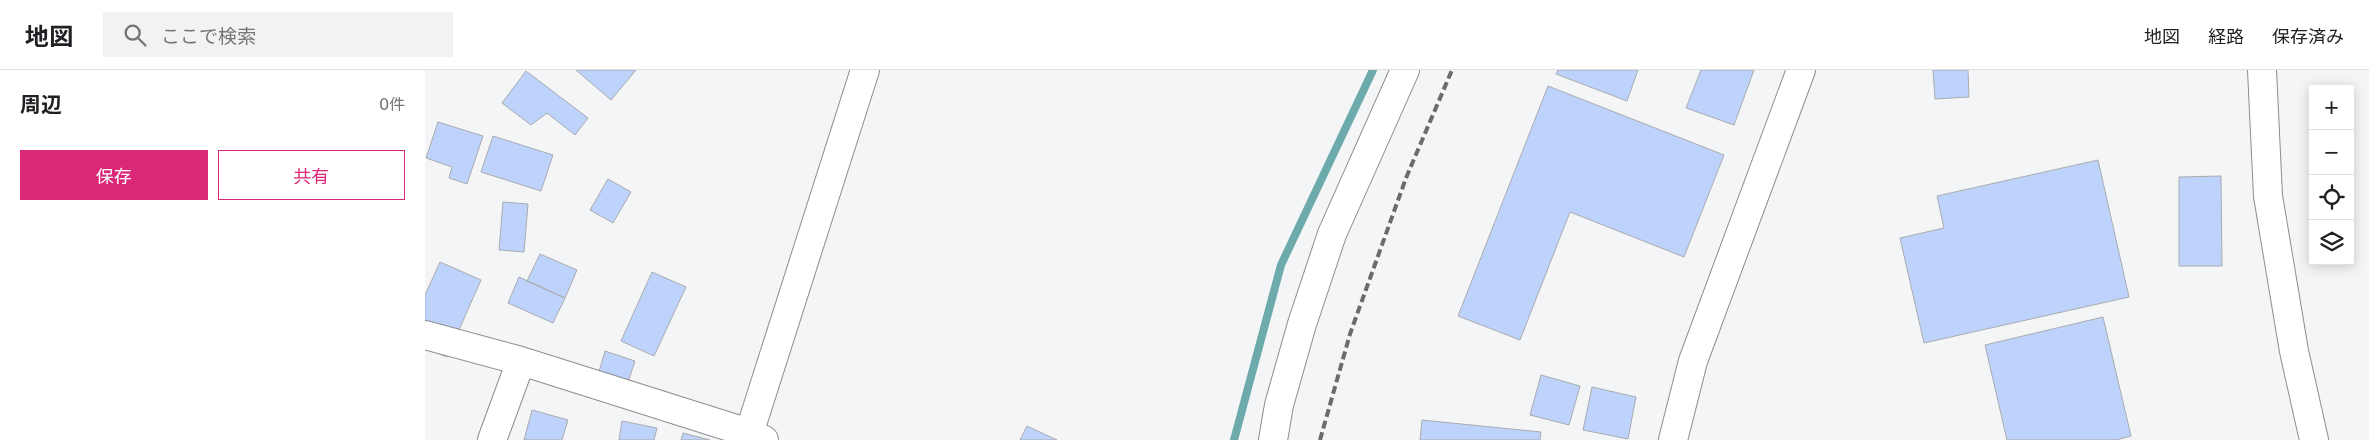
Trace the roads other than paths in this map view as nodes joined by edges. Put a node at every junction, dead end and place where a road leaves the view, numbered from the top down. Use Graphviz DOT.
graph roads {
  1 [pos="865,70"];
  2 [pos="1405,70"];
  3 [pos="1801,70"];
  4 [pos="2262,70"];
  5 [pos="425,335"];
  6 [pos="521,361"];
  7 [pos="753,438"];
  8 [pos="492,440"];
  9 [pos="1273,440"];
  10 [pos="1673,440"];
  11 [pos="2314,440"];
  1 -- 7 [label="street"];
  2 -- 9 [label="street"];
  3 -- 10 [label="street"];
  4 -- 11 [label="street"];
  5 -- 6 [label="street"];
  6 -- 7 [label="street"];
  6 -- 8 [label="street"];
}
